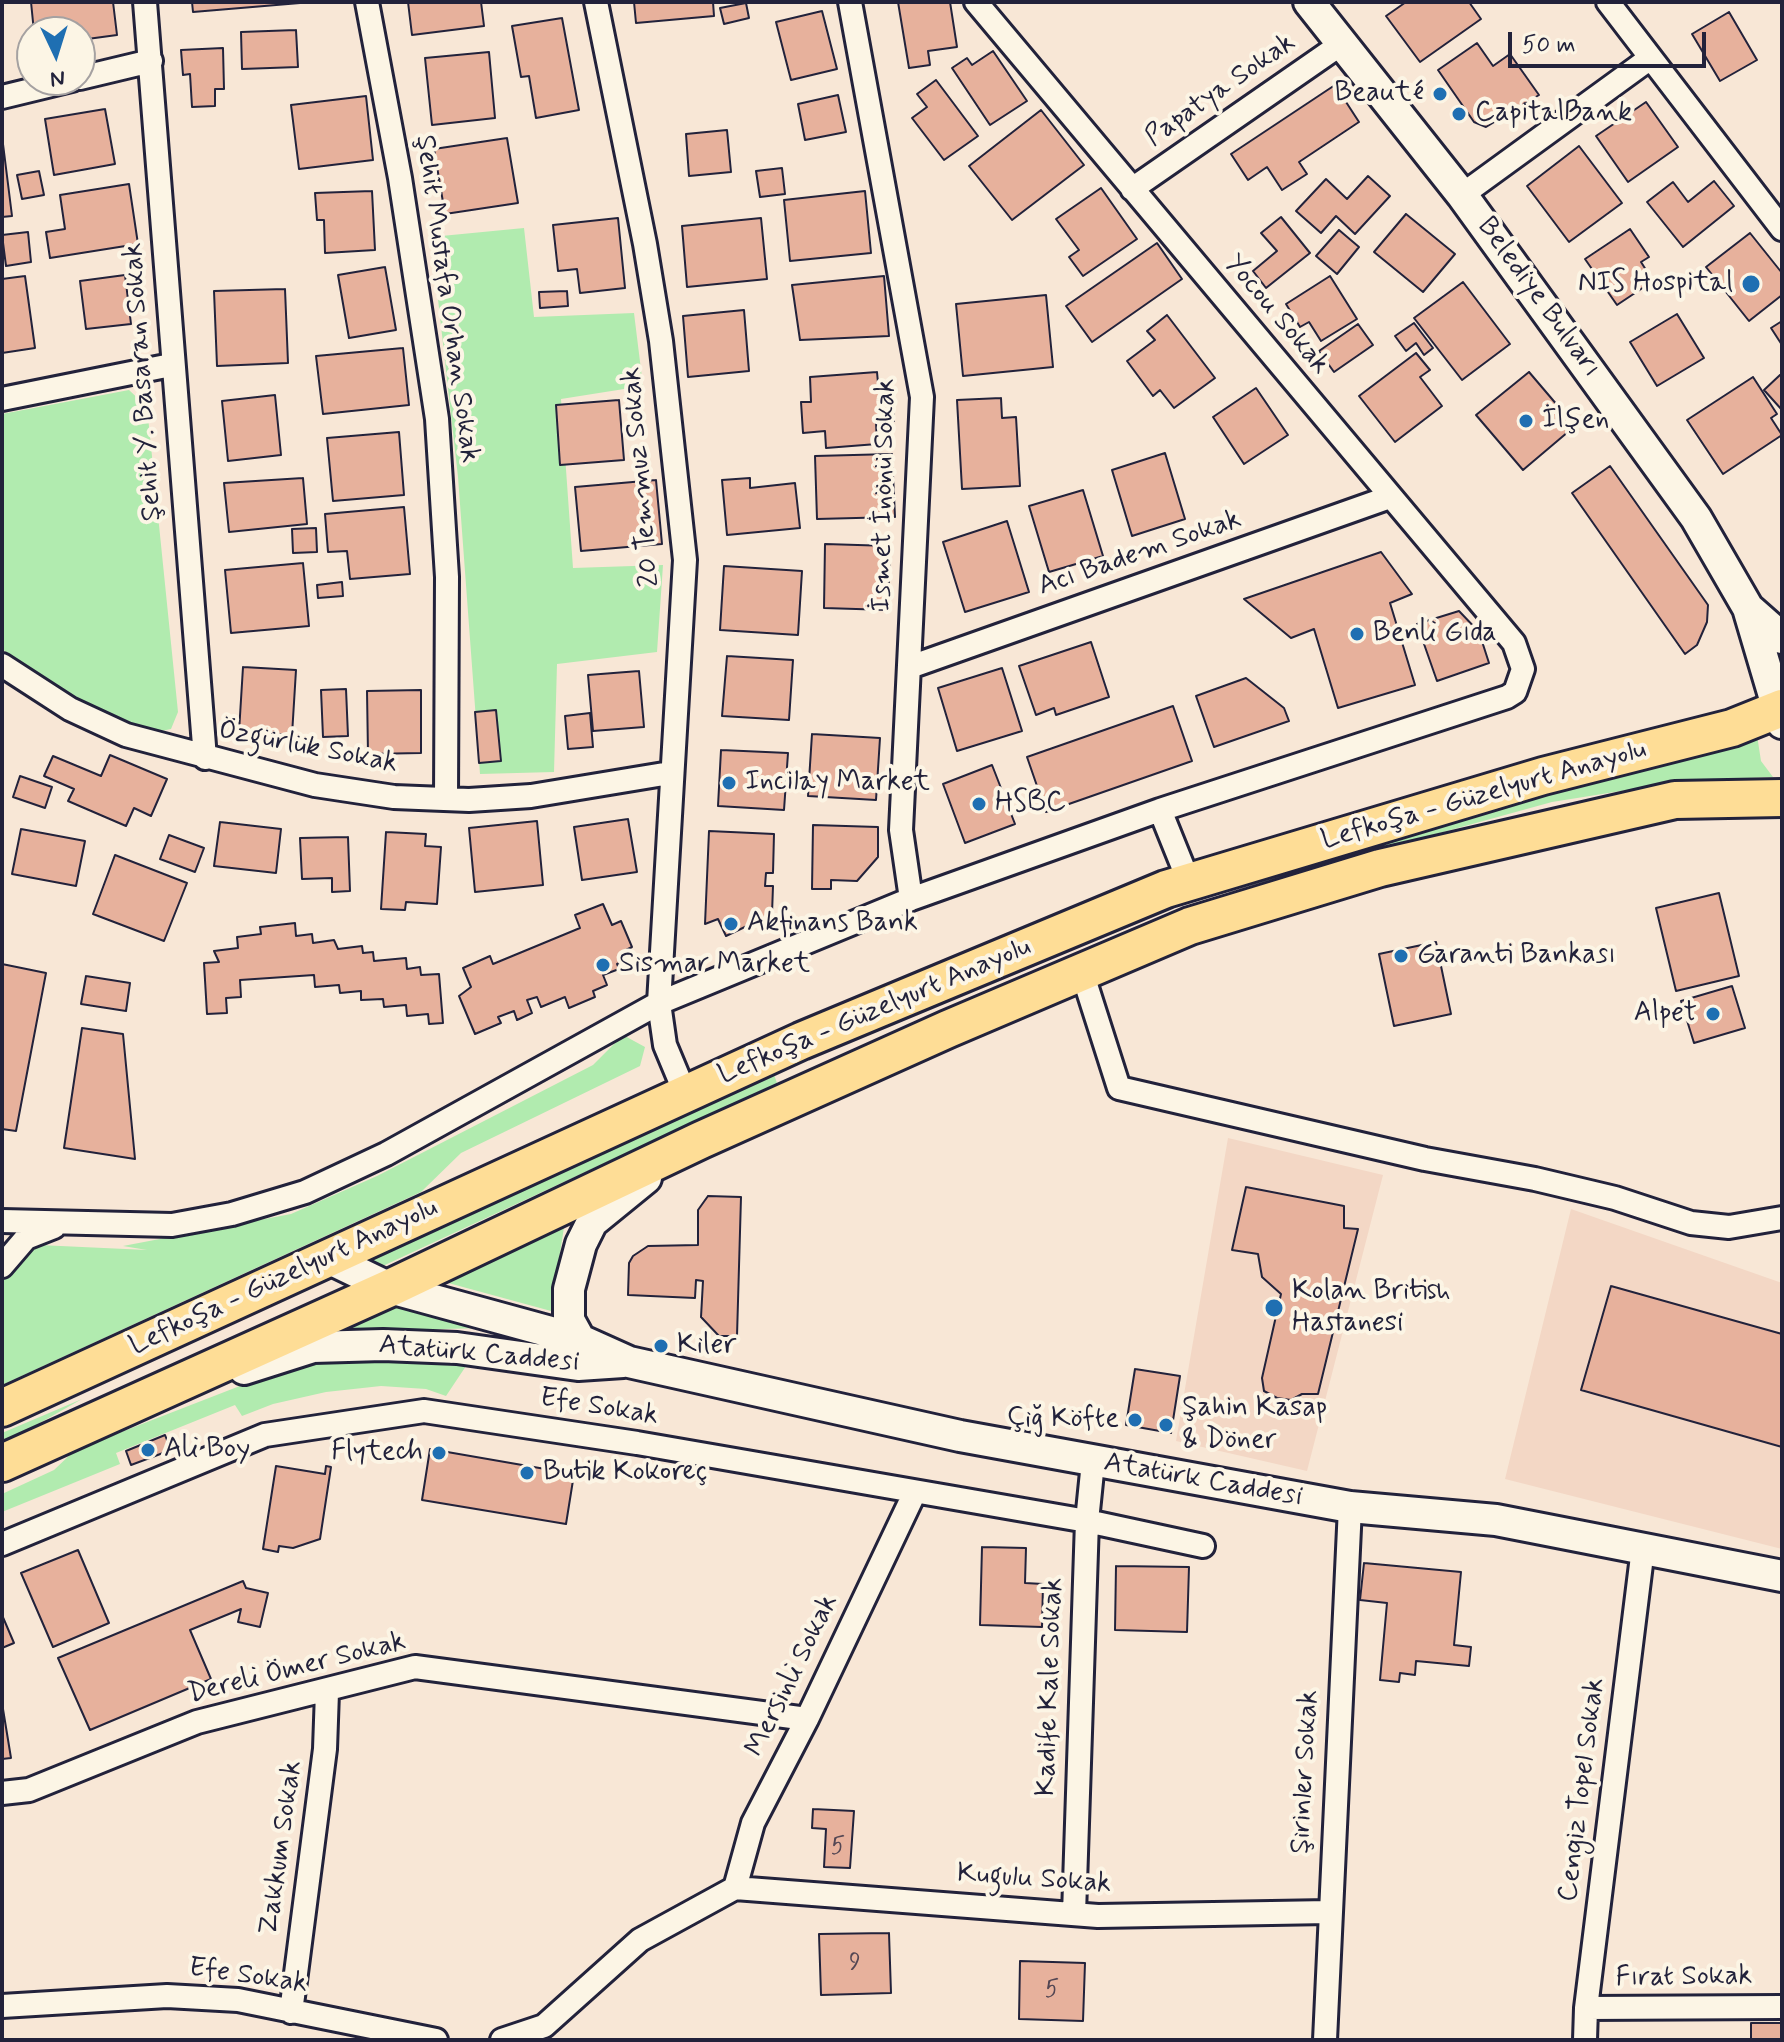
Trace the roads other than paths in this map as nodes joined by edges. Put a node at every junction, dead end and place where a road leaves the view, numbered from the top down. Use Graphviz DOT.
graph roads {
  1 [pos="145,2"];
  2 [pos="367,2"];
  3 [pos="596,2"];
  4 [pos="850,2"];
  5 [pos="976,2"];
  6 [pos="1309,2"];
  7 [pos="1608,2"];
  8 [pos="1344,42"];
  9 [pos="1649,59"];
  10 [pos="151,61"];
  11 [pos="96,74"];
  12 [pos="1132,189"];
  13 [pos="1462,195"];
  14 [pos="1782,229"];
  15 [pos="171,365"];
  16 [pos="2,399"];
  17 [pos="1390,497"];
  18 [pos="1748,608"];
  19 [pos="1782,638"];
  20 [pos="2,665"];
  21 [pos="910,667"];
  22 [pos="1781,713"];
  23 [pos="205,758"];
  24 [pos="670,773"];
  25 [pos="1782,798"];
  26 [pos="446,799"];
  27 [pos="1160,810"];
  28 [pos="1189,882"];
  29 [pos="911,899"];
  30 [pos="1082,972"];
  31 [pos="659,1003"];
  32 [pos="685,1093"];
  33 [pos="701,1140"];
  34 [pos="1782,1218"];
  35 [pos="2,1221"];
  36 [pos="61,1224"];
  37 [pos="330,1259"];
  38 [pos="2,1266"];
  39 [pos="390,1288"];
  40 [pos="580,1340"];
  41 [pos="629,1362"];
  42 [pos="146,1401"];
  43 [pos="2,1408"];
  44 [pos="1093,1462"];
  45 [pos="2,1463"];
  46 [pos="914,1494"];
  47 [pos="1350,1507"];
  48 [pos="1087,1521"];
  49 [pos="2,1544"];
  50 [pos="1203,1546"];
  51 [pos="1643,1548"];
  52 [pos="1782,1576"];
  53 [pos="327,1692"];
  54 [pos="807,1719"];
  55 [pos="2,1793"];
  56 [pos="735,1888"];
  57 [pos="1329,1912"];
  58 [pos="1074,1914"];
  59 [pos="2,2006"];
  60 [pos="1782,2007"];
  61 [pos="1586,2008"];
  62 [pos="291,2012"];
  63 [pos="436,2040"];
  64 [pos="502,2040"];
  65 [pos="1325,2040"];
  66 [pos="1585,2040"];
  1 -- 10 [label="street, Şehit Y. Basaran Sokak"];
  2 -- 26 [label="street, Şehit Mustafa Orhan Sokak"];
  3 -- 24 [label="street, 20 Temmuz Sokak"];
  4 -- 21 [label="street, İsmet İnönü Sokak"];
  5 -- 12 [label="street, Yocou Sokak"];
  6 -- 8 [label="main road, Belediye Bulvarı"];
  7 -- 9 [label="street"];
  8 -- 12 [label="street, Papatya Sokak"];
  8 -- 13 [label="main road, Belediye Bulvarı"];
  9 -- 13 [label="street"];
  9 -- 14 [label="street"];
  10 -- 11 [label="street"];
  10 -- 15 [label="street, Şehit Y. Basaran Sokak"];
  12 -- 17 [label="street, Yocou Sokak"];
  13 -- 18 [label="main road, Belediye Bulvarı"];
  15 -- 16 [label="street"];
  15 -- 23 [label="street, Şehit Y. Basaran Sokak"];
  17 -- 21 [label="street, Acı Badem Sokak"];
  17 -- 27 [label="street, Yocou Sokak"];
  18 -- 19 [label="main road, Belediye Bulvarı"];
  18 -- 22 [label="main road, Belediye Bulvarı"];
  20 -- 23 [label="street, Özgürlük Sokak"];
  21 -- 29 [label="street, İsmet İnönü Sokak"];
  22 -- 28 [label="highway, Lefkoşa - Güzelyurt Anayolu"];
  23 -- 26 [label="street, Özgürlük Sokak"];
  24 -- 26 [label="street, Özgürlük Sokak"];
  24 -- 31 [label="street, 20 Temmuz Sokak"];
  25 -- 30 [label="highway, Lefkoşa - Güzelyurt Anayolu"];
  27 -- 28 [label="street"];
  27 -- 29 [label="street"];
  28 -- 32 [label="highway, Lefkoşa - Güzelyurt Anayolu"];
  29 -- 31 [label="street"];
  30 -- 33 [label="highway, Lefkoşa - Güzelyurt Anayolu"];
  30 -- 34 [label="street"];
  31 -- 32 [label="street, 20 Temmuz Sokak"];
  31 -- 36 [label="street"];
  32 -- 37 [label="highway, Lefkoşa - Güzelyurt Anayolu"];
  33 -- 39 [label="highway, Lefkoşa - Güzelyurt Anayolu"];
  33 -- 40 [label="main road"];
  35 -- 36 [label="street"];
  36 -- 38 [label="street"];
  37 -- 39 [label="main road, Atatürk Caddesi"];
  37 -- 43 [label="highway, Lefkoşa - Güzelyurt Anayolu"];
  39 -- 40 [label="main road, Atatürk Caddesi"];
  39 -- 42 [label="highway, Lefkoşa - Güzelyurt Anayolu"];
  40 -- 41 [label="main road, Atatürk Caddesi"];
  41 -- 42 [label="main road, Atatürk Caddesi"];
  41 -- 44 [label="main road, Atatürk Caddesi"];
  42 -- 45 [label="highway, Lefkoşa - Güzelyurt Anayolu"];
  44 -- 47 [label="main road, Atatürk Caddesi"];
  44 -- 48 [label="street, Kadife Kale Sokak"];
  46 -- 48 [label="street, Efe Sokak"];
  46 -- 49 [label="street, Efe Sokak"];
  46 -- 54 [label="street, Mersinli Sokak"];
  47 -- 51 [label="main road, Atatürk Caddesi"];
  47 -- 57 [label="street, Şirinler Sokak"];
  48 -- 50 [label="street, Efe Sokak"];
  48 -- 58 [label="street, Kadife Kale Sokak"];
  51 -- 52 [label="main road, Atatürk Caddesi"];
  51 -- 61 [label="street, Cengiz Topel Sokak"];
  53 -- 54 [label="street, Dereli Ömer Sokak"];
  53 -- 55 [label="street, Dereli Ömer Sokak"];
  53 -- 62 [label="street, Zakkum Sokak"];
  54 -- 56 [label="street, Mersinli Sokak"];
  56 -- 58 [label="street, Kugulu Sokak"];
  56 -- 64 [label="street"];
  57 -- 58 [label="street, Kugulu Sokak"];
  57 -- 65 [label="street, Şirinler Sokak"];
  59 -- 62 [label="street, Efe Sokak"];
  60 -- 61 [label="street, Fırat Sokak"];
  61 -- 66 [label="street, Cengiz Topel Sokak"];
  62 -- 63 [label="street, Efe Sokak"];
}
